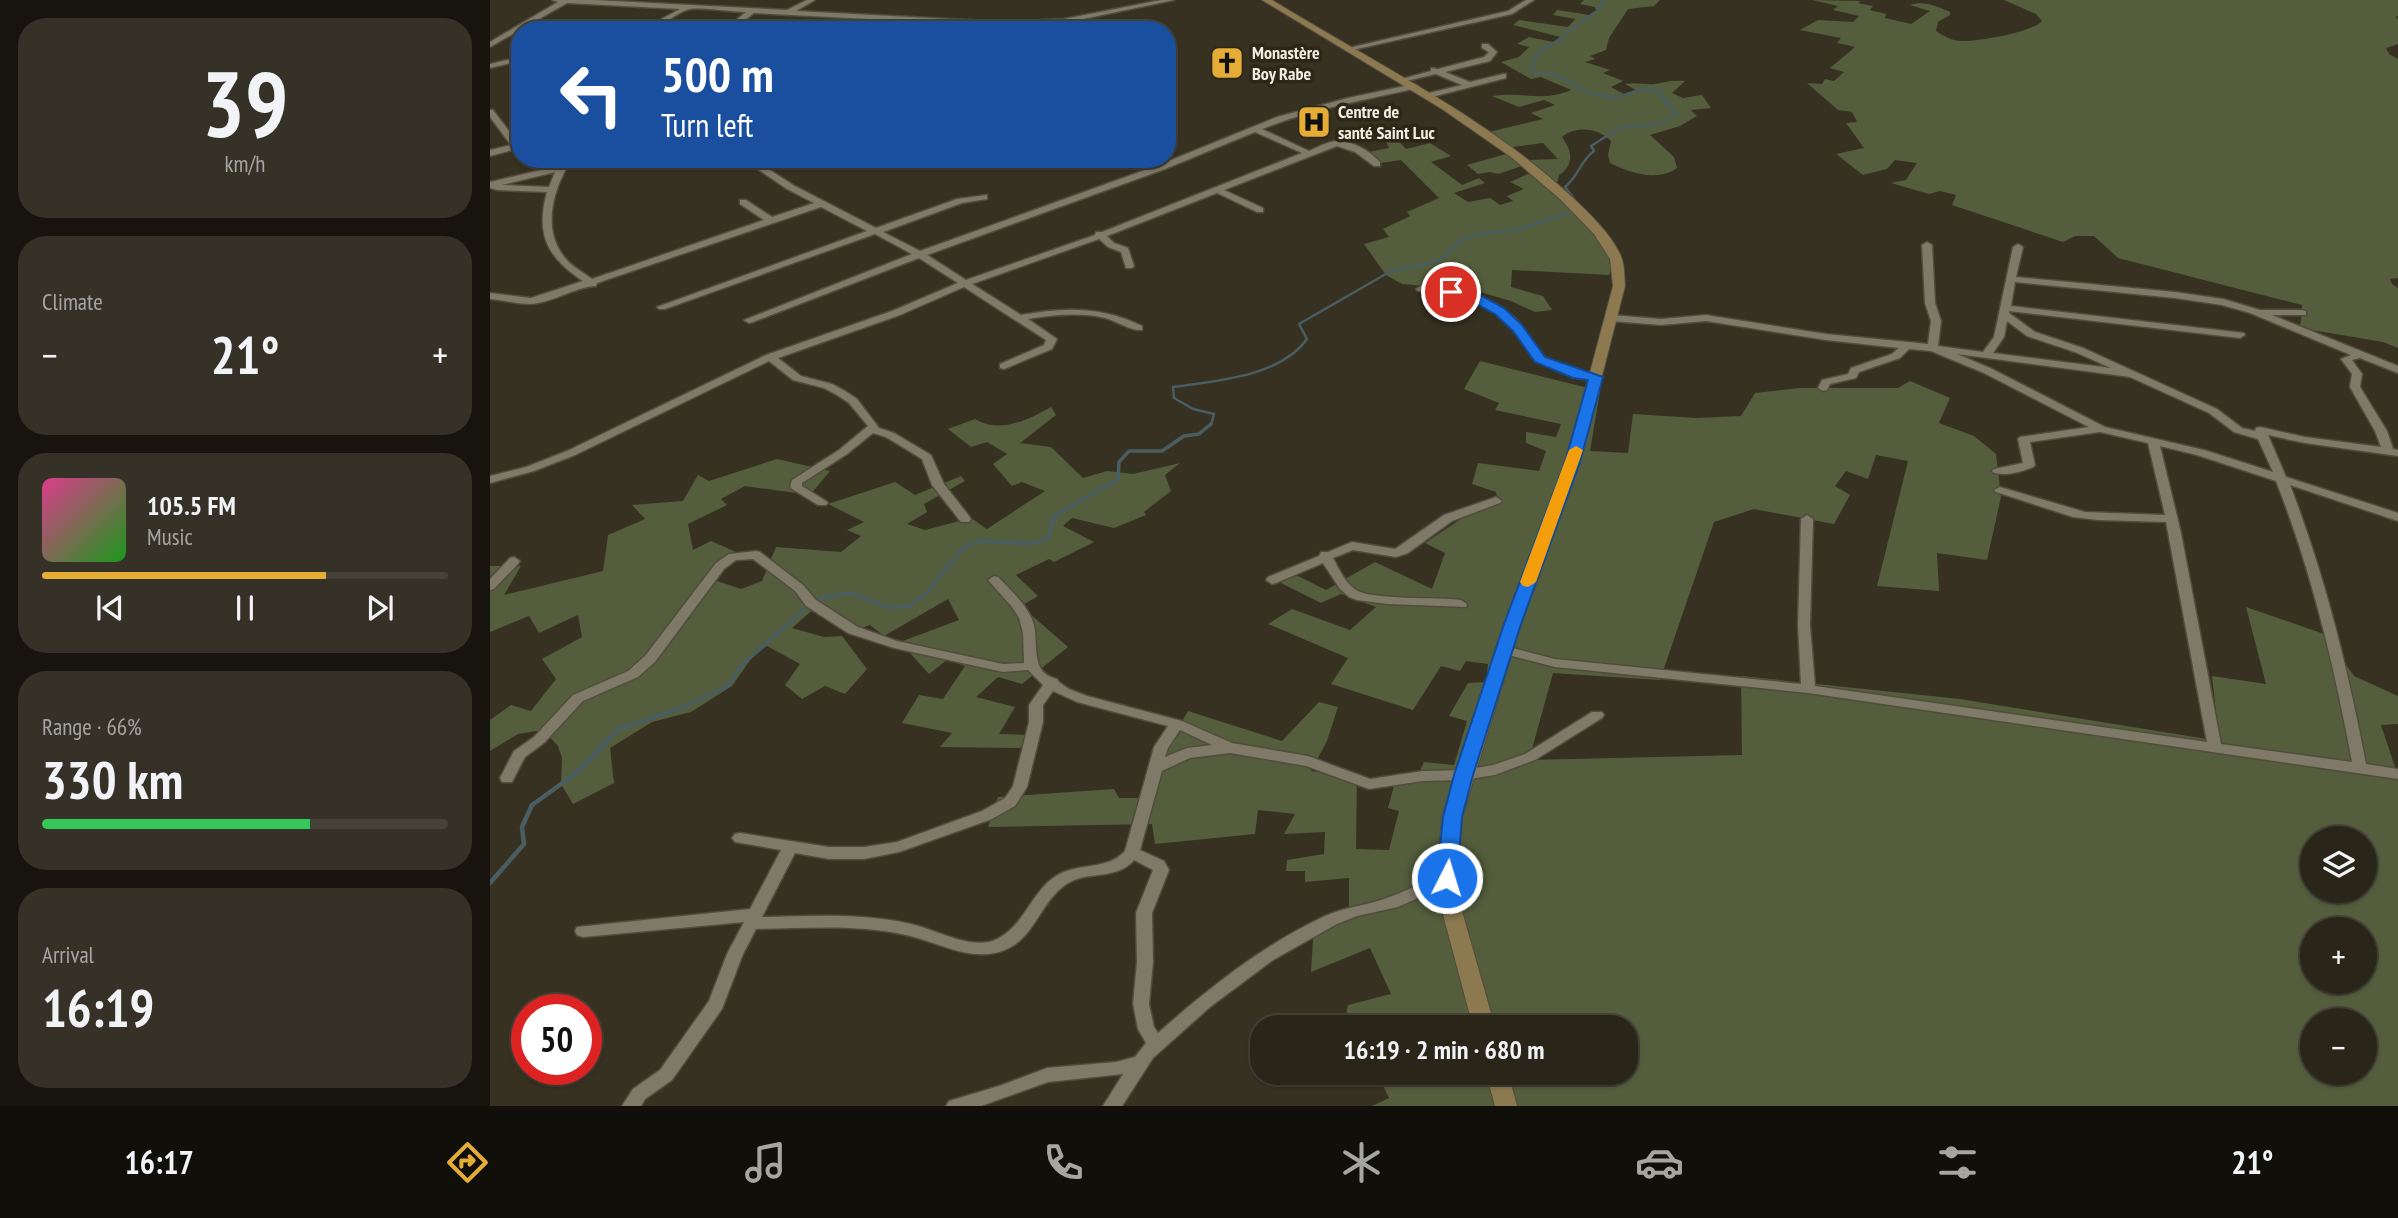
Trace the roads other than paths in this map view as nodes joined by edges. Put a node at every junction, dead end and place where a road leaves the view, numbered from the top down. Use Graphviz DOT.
graph roads {
  1 [pos="555,0"];
  2 [pos="566,0"];
  3 [pos="702,0"];
  4 [pos="812,0"];
  5 [pos="1171,0"];
  6 [pos="1266,0"];
  7 [pos="1531,0"];
  8 [pos="658,4"];
  9 [pos="687,7"];
  10 [pos="753,10"];
  11 [pos="788,12"];
  12 [pos="874,17"];
  13 [pos="527,21"];
  14 [pos="644,21"];
  15 [pos="663,21"];
  16 [pos="739,21"];
  17 [pos="869,21"];
  18 [pos="963,21"];
  19 [pos="1064,21"];
  20 [pos="511,30"];
  21 [pos="494,39"];
  22 [pos="490,45"];
  23 [pos="1485,46"];
  24 [pos="1348,49"];
  25 [pos="511,61"];
  26 [pos="490,66"];
  27 [pos="1434,71"];
  28 [pos="1503,76"];
  29 [pos="1408,83"];
  30 [pos="1470,85"];
  31 [pos="1428,96"];
  32 [pos="490,112"];
  33 [pos="1258,130"];
  34 [pos="511,138"];
  35 [pos="511,148"];
  36 [pos="490,153"];
  37 [pos="1310,154"];
  38 [pos="1176,160"];
  39 [pos="1377,164"];
  40 [pos="561,168"];
  41 [pos="761,168"];
  42 [pos="1153,168"];
  43 [pos="490,186"];
  44 [pos="549,190"];
  45 [pos="1217,190"];
  46 [pos="984,197"];
  47 [pos="743,201"];
  48 [pos="823,203"];
  49 [pos="1260,210"];
  50 [pos="772,221"];
  51 [pos="872,232"];
  52 [pos="1099,233"];
  53 [pos="1927,245"];
  54 [pos="2018,247"];
  55 [pos="920,256"];
  56 [pos="1129,266"];
  57 [pos="2010,279"];
  58 [pos="593,284"];
  59 [pos="965,284"];
  60 [pos="1421,289"];
  61 [pos="490,296"];
  62 [pos="662,307"];
  63 [pos="2005,311"];
  64 [pos="2253,311"];
  65 [pos="2301,313"];
  66 [pos="1019,318"];
  67 [pos="1611,318"];
  68 [pos="749,320"];
  69 [pos="1138,328"];
  70 [pos="2240,335"];
  71 [pos="1907,345"];
  72 [pos="1933,348"];
  73 [pos="2361,355"];
  74 [pos="1986,356"];
  75 [pos="771,357"];
  76 [pos="1004,366"];
  77 [pos="2398,370"];
  78 [pos="2129,374"];
  79 [pos="1596,377"];
  80 [pos="1823,388"];
  81 [pos="2101,429"];
  82 [pos="873,430"];
  83 [pos="2264,437"];
  84 [pos="2153,442"];
  85 [pos="2395,455"];
  86 [pos="1998,471"];
  87 [pos="490,480"];
  88 [pos="2284,481"];
  89 [pos="2000,490"];
  90 [pos="1496,501"];
  91 [pos="822,503"];
  92 [pos="2398,517"];
  93 [pos="965,519"];
  94 [pos="1807,519"];
  95 [pos="2172,519"];
  96 [pos="1325,555"];
  97 [pos="514,561"];
  98 [pos="994,580"];
  99 [pos="1272,580"];
  100 [pos="490,586"];
  101 [pos="1461,604"];
  102 [pos="1505,650"];
  103 [pos="1031,665"];
  104 [pos="1052,682"];
  105 [pos="1808,689"];
  106 [pos="1597,715"];
  107 [pos="1177,723"];
  108 [pos="1230,748"];
  109 [pos="2215,748"];
  110 [pos="1155,768"];
  111 [pos="2360,769"];
  112 [pos="2398,774"];
  113 [pos="1464,775"];
  114 [pos="507,778"];
  115 [pos="740,838"];
  116 [pos="790,848"];
  117 [pos="1132,853"];
  118 [pos="1447,878"];
  119 [pos="753,919"];
  120 [pos="583,931"];
  121 [pos="1481,1015"];
  122 [pos="1156,1044"];
  123 [pos="1140,1063"];
  124 [pos="1500,1085"];
  125 [pos="631,1106"];
  126 [pos="956,1106"];
  127 [pos="1112,1106"];
  128 [pos="1506,1106"];
  1 -- 2 [label="street"];
  2 -- 8 [label="street"];
  2 -- 13 [label="street"];
  3 -- 9 [label="street"];
  4 -- 11 [label="street"];
  5 -- 19 [label="street"];
  6 -- 24 [label="main road"];
  7 -- 24 [label="street"];
  8 -- 9 [label="street"];
  8 -- 14 [label="street"];
  9 -- 10 [label="street"];
  9 -- 15 [label="street"];
  10 -- 11 [label="street"];
  10 -- 16 [label="street"];
  11 -- 12 [label="street"];
  12 -- 17 [label="street"];
  12 -- 18 [label="street"];
  20 -- 21 [label="street"];
  21 -- 22 [label="street"];
  23 -- 27 [label="street"];
  24 -- 29 [label="main road"];
  25 -- 26 [label="street"];
  27 -- 29 [label="street"];
  27 -- 30 [label="street"];
  28 -- 30 [label="street"];
  29 -- 31 [label="main road"];
  29 -- 33 [label="street"];
  30 -- 31 [label="street"];
  31 -- 67 [label="main road"];
  32 -- 34 [label="street"];
  33 -- 37 [label="street"];
  33 -- 38 [label="street"];
  35 -- 36 [label="street"];
  37 -- 39 [label="street"];
  37 -- 45 [label="street"];
  40 -- 43 [label="street"];
  40 -- 44 [label="street"];
  41 -- 48 [label="street"];
  42 -- 55 [label="street"];
  43 -- 44 [label="street"];
  44 -- 58 [label="street"];
  45 -- 49 [label="street"];
  45 -- 52 [label="street"];
  46 -- 51 [label="street"];
  47 -- 50 [label="street"];
  48 -- 50 [label="street"];
  48 -- 51 [label="street"];
  50 -- 58 [label="street"];
  51 -- 55 [label="street"];
  51 -- 62 [label="street"];
  52 -- 56 [label="street"];
  52 -- 59 [label="street"];
  53 -- 72 [label="street"];
  54 -- 57 [label="street"];
  55 -- 59 [label="street"];
  55 -- 68 [label="street"];
  57 -- 63 [label="street"];
  57 -- 64 [label="street"];
  58 -- 61 [label="street"];
  59 -- 66 [label="street"];
  59 -- 75 [label="street"];
  60 -- 79 [label="street"];
  63 -- 70 [label="street"];
  63 -- 74 [label="street"];
  63 -- 78 [label="street"];
  64 -- 65 [label="street"];
  64 -- 73 [label="street"];
  66 -- 69 [label="street"];
  66 -- 76 [label="street"];
  67 -- 71 [label="street"];
  67 -- 79 [label="main road"];
  71 -- 72 [label="street"];
  71 -- 80 [label="street"];
  72 -- 74 [label="street"];
  72 -- 81 [label="street"];
  73 -- 77 [label="street"];
  73 -- 85 [label="street"];
  74 -- 78 [label="street"];
  75 -- 82 [label="street"];
  75 -- 87 [label="street"];
  78 -- 83 [label="street"];
  79 -- 102 [label="main road"];
  81 -- 84 [label="street"];
  81 -- 86 [label="street"];
  82 -- 91 [label="street"];
  82 -- 93 [label="street"];
  83 -- 85 [label="street"];
  83 -- 88 [label="street"];
  84 -- 88 [label="street"];
  84 -- 95 [label="street"];
  88 -- 92 [label="street"];
  88 -- 111 [label="street"];
  89 -- 95 [label="street"];
  90 -- 96 [label="street"];
  94 -- 105 [label="street"];
  95 -- 109 [label="street"];
  96 -- 99 [label="street"];
  96 -- 101 [label="street"];
  97 -- 100 [label="street"];
  98 -- 103 [label="street"];
  102 -- 105 [label="street"];
  102 -- 113 [label="main road"];
  103 -- 104 [label="street"];
  103 -- 114 [label="street"];
  104 -- 107 [label="street"];
  104 -- 116 [label="street"];
  105 -- 109 [label="street"];
  106 -- 113 [label="street"];
  107 -- 108 [label="street"];
  107 -- 110 [label="street"];
  108 -- 110 [label="street"];
  108 -- 113 [label="street"];
  109 -- 111 [label="street"];
  110 -- 117 [label="street"];
  111 -- 112 [label="street"];
  113 -- 118 [label="main road"];
  115 -- 116 [label="street"];
  116 -- 119 [label="street"];
  117 -- 119 [label="street"];
  117 -- 122 [label="street"];
  118 -- 121 [label="main road"];
  118 -- 122 [label="street"];
  119 -- 120 [label="street"];
  119 -- 125 [label="street"];
  122 -- 123 [label="street"];
  123 -- 126 [label="street"];
  123 -- 127 [label="street"];
  124 -- 128 [label="main road"];
}
